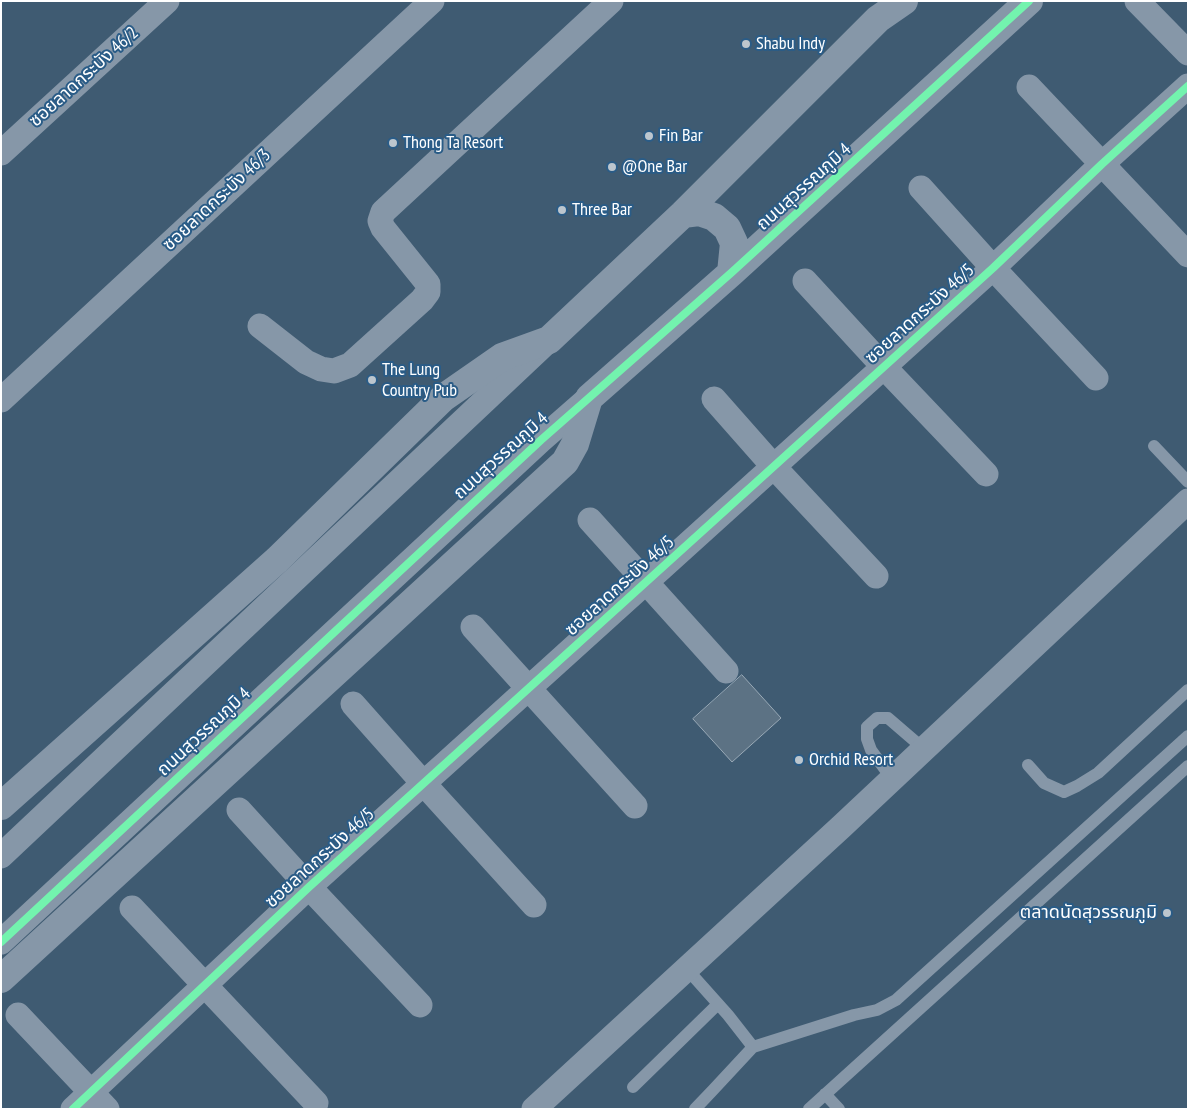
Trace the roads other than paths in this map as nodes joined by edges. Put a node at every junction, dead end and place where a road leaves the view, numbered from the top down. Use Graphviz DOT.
graph roads {
  1 [pos="168,1"];
  2 [pos="432,1"];
  3 [pos="611,1"];
  4 [pos="904,1"];
  5 [pos="1029,1"];
  6 [pos="1137,1"];
  7 [pos="885,10"];
  8 [pos="1188,53"];
  9 [pos="1188,86"];
  10 [pos="1029,87"];
  11 [pos="1,152"];
  12 [pos="1102,164"];
  13 [pos="921,188"];
  14 [pos="683,214"];
  15 [pos="1188,255"];
  16 [pos="993,268"];
  17 [pos="731,273"];
  18 [pos="805,281"];
  19 [pos="260,326"];
  20 [pos="549,340"];
  21 [pos="884,368"];
  22 [pos="1096,378"];
  23 [pos="589,398"];
  24 [pos="714,399"];
  25 [pos="1,400"];
  26 [pos="1154,446"];
  27 [pos="774,467"];
  28 [pos="986,474"];
  29 [pos="1188,482"];
  30 [pos="1188,502"];
  31 [pos="590,520"];
  32 [pos="876,576"];
  33 [pos="646,582"];
  34 [pos="473,627"];
  35 [pos="726,671"];
  36 [pos="528,688"];
  37 [pos="1188,690"];
  38 [pos="354,704"];
  39 [pos="1188,736"];
  40 [pos="924,748"];
  41 [pos="1028,764"];
  42 [pos="1188,766"];
  43 [pos="892,779"];
  44 [pos="424,784"];
  45 [pos="1,806"];
  46 [pos="635,806"];
  47 [pos="239,810"];
  48 [pos="1,856"];
  49 [pos="309,887"];
  50 [pos="534,905"];
  51 [pos="132,908"];
  52 [pos="1,942"];
  53 [pos="686,968"];
  54 [pos="1,979"];
  55 [pos="205,986"];
  56 [pos="718,1004"];
  57 [pos="420,1005"];
  58 [pos="18,1015"];
  59 [pos="753,1047"];
  60 [pos="633,1087"];
  61 [pos="825,1094"];
  62 [pos="90,1103"];
  63 [pos="316,1103"];
  64 [pos="534,1109"];
  65 [pos="694,1109"];
  66 [pos="809,1109"];
  67 [pos="839,1109"];
  1 -- 11 [label="street, ซอยลาดกระบัง 46/2"];
  2 -- 25 [label="street, ซอยลาดกระบัง 46/3"];
  3 -- 19 [label="street"];
  4 -- 7 [label="street"];
  5 -- 17 [label="street, ถนนสุวรรณภูมิ 4"];
  6 -- 8 [label="street"];
  7 -- 14 [label="street"];
  9 -- 12 [label="street, ซอยลาดกระบัง 46/5"];
  10 -- 12 [label="street"];
  12 -- 15 [label="street"];
  12 -- 16 [label="street, ซอยลาดกระบัง 46/5"];
  13 -- 16 [label="street"];
  14 -- 17 [label="street"];
  14 -- 20 [label="street"];
  16 -- 21 [label="street, ซอยลาดกระบัง 46/5"];
  16 -- 22 [label="street"];
  17 -- 23 [label="street, ถนนสุวรรณภูมิ 4"];
  18 -- 21 [label="street"];
  20 -- 45 [label="street"];
  20 -- 48 [label="street"];
  21 -- 27 [label="street, ซอยลาดกระบัง 46/5"];
  21 -- 28 [label="street"];
  23 -- 52 [label="street, ถนนสุวรรณภูมิ 4"];
  23 -- 54 [label="street"];
  24 -- 27 [label="street"];
  26 -- 29 [label="lane"];
  27 -- 32 [label="street"];
  27 -- 33 [label="street, ซอยลาดกระบัง 46/5"];
  30 -- 40 [label="street"];
  31 -- 33 [label="street"];
  33 -- 35 [label="street"];
  33 -- 36 [label="street, ซอยลาดกระบัง 46/5"];
  34 -- 36 [label="street"];
  36 -- 44 [label="street, ซอยลาดกระบัง 46/5"];
  36 -- 46 [label="street"];
  37 -- 41 [label="lane"];
  38 -- 44 [label="street"];
  39 -- 59 [label="lane"];
  40 -- 43 [label="street"];
  40 -- 43 [label="lane"];
  42 -- 61 [label="lane"];
  43 -- 53 [label="street"];
  44 -- 49 [label="street, ซอยลาดกระบัง 46/5"];
  44 -- 50 [label="street"];
  47 -- 49 [label="street"];
  49 -- 55 [label="street, ซอยลาดกระบัง 46/5"];
  49 -- 57 [label="street"];
  51 -- 55 [label="street"];
  53 -- 56 [label="lane"];
  53 -- 64 [label="street"];
  55 -- 62 [label="street, ซอยลาดกระบัง 46/5"];
  55 -- 63 [label="street"];
  56 -- 59 [label="lane"];
  56 -- 60 [label="lane"];
  58 -- 62 [label="street"];
  59 -- 65 [label="lane"];
  61 -- 66 [label="lane"];
  61 -- 67 [label="lane"];
}
